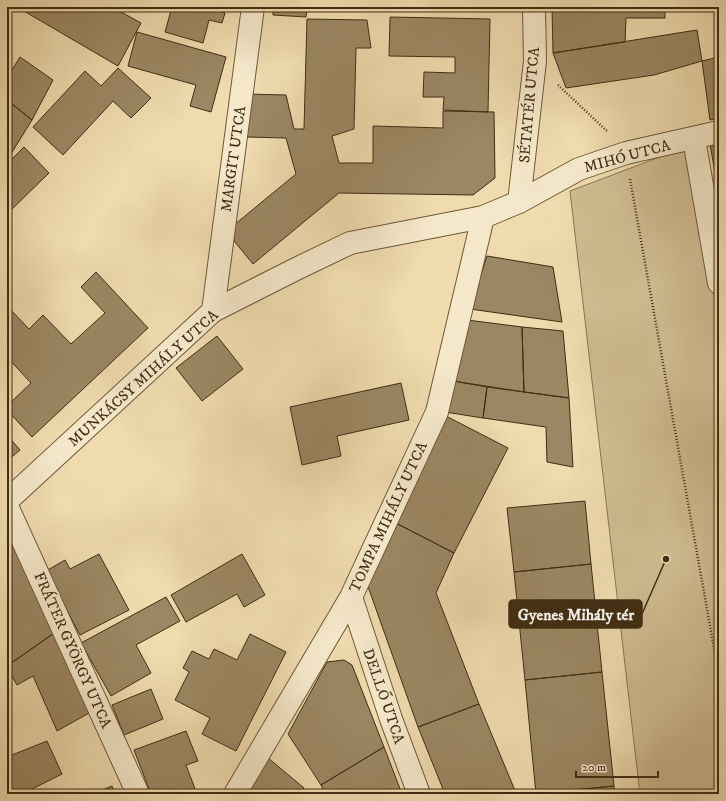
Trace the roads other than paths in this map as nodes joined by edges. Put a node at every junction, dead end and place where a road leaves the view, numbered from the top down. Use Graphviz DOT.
graph roads {
  1 [pos="253,7"];
  2 [pos="534,7"];
  3 [pos="719,132"];
  4 [pos="694,139"];
  5 [pos="519,202"];
  6 [pos="483,217"];
  7 [pos="719,283"];
  8 [pos="213,311"];
  9 [pos="7,501"];
  10 [pos="7,506"];
  11 [pos="350,597"];
  12 [pos="138,794"];
  13 [pos="235,794"];
  14 [pos="419,794"];
  1 -- 8 [label="street, MARGIT UTCA"];
  2 -- 5 [label="street, SÉTATÉR UTCA"];
  3 -- 4 [label="street, MIHÓ UTCA"];
  4 -- 5 [label="street, MIHÓ UTCA"];
  4 -- 7 [label="street"];
  5 -- 6 [label="street, MUNKÁCSY MIHÁLY UTCA"];
  6 -- 8 [label="street, MUNKÁCSY MIHÁLY UTCA"];
  6 -- 11 [label="street, TOMPA MIHÁLY UTCA"];
  8 -- 9 [label="street, MUNKÁCSY MIHÁLY UTCA"];
  10 -- 12 [label="street, FRÁTER GYÖRGY UTCA"];
  11 -- 13 [label="street, TOMPA MIHÁLY UTCA"];
  11 -- 14 [label="street, DELLŐ UTCA"];
}
